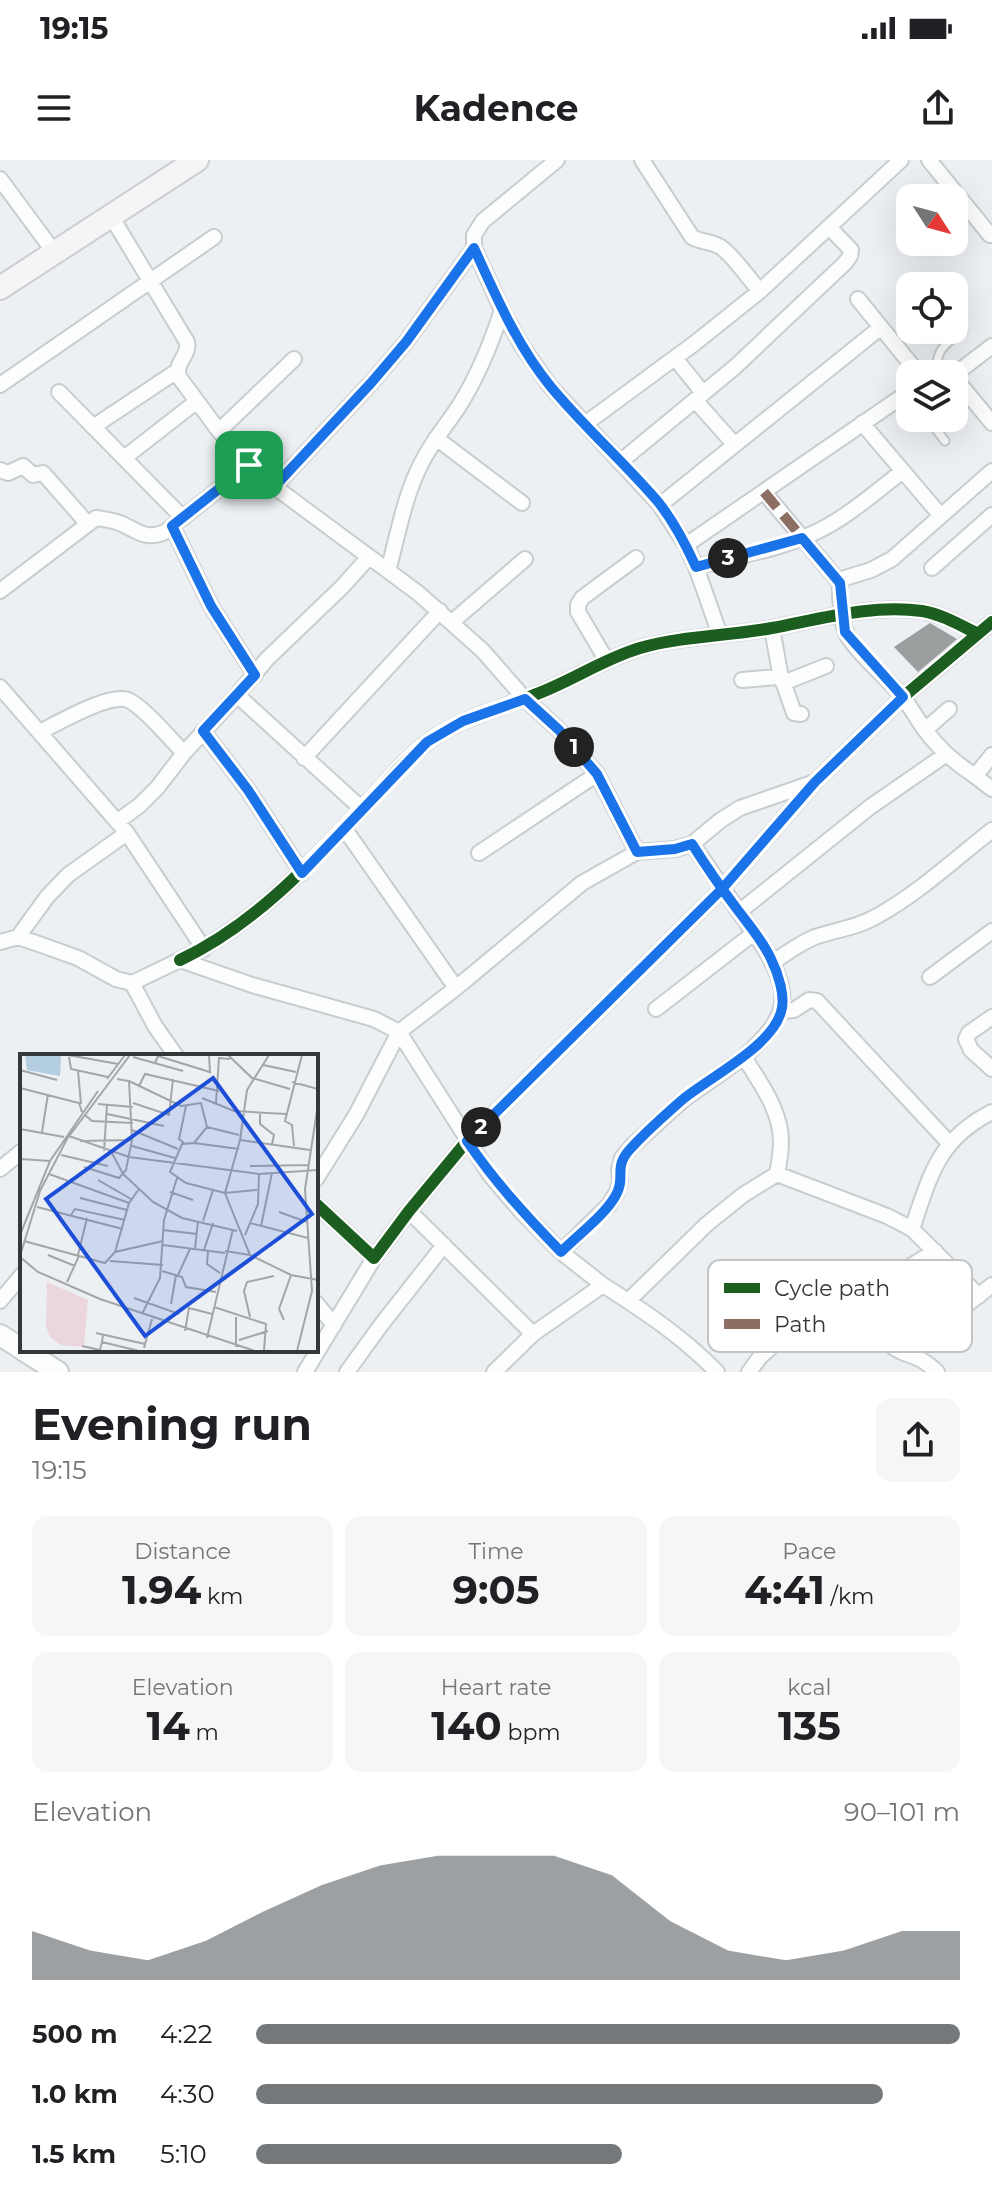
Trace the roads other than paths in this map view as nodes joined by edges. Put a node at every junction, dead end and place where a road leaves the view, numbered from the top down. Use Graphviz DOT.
graph roads {
  1 [pos="197,160"];
  2 [pos="557,160"];
  3 [pos="642,160"];
  4 [pos="901,160"];
  5 [pos="929,160"];
  6 [pos="1,183"];
  7 [pos="111,216"];
  8 [pos="829,227"];
  9 [pos="990,235"];
  10 [pos="214,237"];
  11 [pos="474,248"];
  12 [pos="54,252"];
  13 [pos="150,280"];
  14 [pos="0,288"];
  15 [pos="760,291"];
  16 [pos="858,299"];
  17 [pos="502,310"];
  18 [pos="880,328"];
  19 [pos="992,346"];
  20 [pos="675,358"];
  21 [pos="294,359"];
  22 [pos="907,360"];
  23 [pos="968,365"];
  24 [pos="177,371"];
  25 [pos="0,385"];
  26 [pos="59,392"];
  27 [pos="968,393"];
  28 [pos="699,396"];
  29 [pos="896,400"];
  30 [pos="196,402"];
  31 [pos="862,423"];
  32 [pos="992,423"];
  33 [pos="585,424"];
  34 [pos="93,427"];
  35 [pos="219,431"];
  36 [pos="938,432"];
  37 [pos="436,438"];
  38 [pos="945,441"];
  39 [pos="734,444"];
  40 [pos="124,458"];
  41 [pos="620,462"];
  42 [pos="249,465"];
  43 [pos="0,470"];
  44 [pos="903,471"];
  45 [pos="992,471"];
  46 [pos="274,487"];
  47 [pos="764,492"];
  48 [pos="522,503"];
  49 [pos="660,505"];
  50 [pos="941,516"];
  51 [pos="990,520"];
  52 [pos="178,522"];
  53 [pos="87,523"];
  54 [pos="802,538"];
  55 [pos="686,545"];
  56 [pos="369,557"];
  57 [pos="636,558"];
  58 [pos="525,559"];
  59 [pos="696,567"];
  60 [pos="932,568"];
  61 [pos="388,571"];
  62 [pos="840,583"];
  63 [pos="0,591"];
  64 [pos="440,611"];
  65 [pos="843,613"];
  66 [pos="452,622"];
  67 [pos="992,622"];
  68 [pos="772,628"];
  69 [pos="978,634"];
  70 [pos="720,635"];
  71 [pos="607,661"];
  72 [pos="826,666"];
  73 [pos="255,675"];
  74 [pos="781,678"];
  75 [pos="742,680"];
  76 [pos="0,687"];
  77 [pos="237,695"];
  78 [pos="903,697"];
  79 [pos="525,699"];
  80 [pos="949,709"];
  81 [pos="801,714"];
  82 [pos="925,730"];
  83 [pos="203,731"];
  84 [pos="40,732"];
  85 [pos="184,753"];
  86 [pos="945,755"];
  87 [pos="992,755"];
  88 [pos="304,758"];
  89 [pos="597,774"];
  90 [pos="975,776"];
  91 [pos="815,782"];
  92 [pos="992,789"];
  93 [pos="362,809"];
  94 [pos="122,827"];
  95 [pos="344,828"];
  96 [pos="992,830"];
  97 [pos="692,844"];
  98 [pos="637,852"];
  99 [pos="479,853"];
  100 [pos="302,873"];
  101 [pos="722,889"];
  102 [pos="739,912"];
  103 [pos="992,931"];
  104 [pos="754,933"];
  105 [pos="18,937"];
  106 [pos="0,942"];
  107 [pos="204,949"];
  108 [pos="180,960"];
  109 [pos="773,962"];
  110 [pos="930,977"];
  111 [pos="132,983"];
  112 [pos="456,988"];
  113 [pos="656,1009"];
  114 [pos="782,1011"];
  115 [pos="992,1017"];
  116 [pos="399,1032"];
  117 [pos="170,1054"];
  118 [pos="744,1057"];
  119 [pos="992,1069"];
  120 [pos="992,1112"];
  121 [pos="467,1141"];
  122 [pos="949,1143"];
  123 [pos="20,1153"];
  124 [pos="0,1169"];
  125 [pos="777,1174"];
  126 [pos="318,1176"];
  127 [pos="318,1206"];
  128 [pos="409,1211"];
  129 [pos="912,1229"];
  130 [pos="444,1245"];
  131 [pos="935,1251"];
  132 [pos="561,1252"];
  133 [pos="374,1258"];
  134 [pos="921,1260"];
  135 [pos="944,1260"];
  136 [pos="20,1277"];
  137 [pos="603,1285"];
  138 [pos="992,1285"];
  139 [pos="972,1289"];
  140 [pos="979,1296"];
  141 [pos="0,1301"];
  142 [pos="628,1301"];
  143 [pos="972,1301"];
  144 [pos="318,1305"];
  145 [pos="334,1325"];
  146 [pos="533,1334"];
  147 [pos="0,1335"];
  148 [pos="20,1348"];
  149 [pos="318,1351"];
  150 [pos="26,1352"];
  151 [pos="317,1352"];
  152 [pos="766,1352"];
  153 [pos="905,1353"];
  154 [pos="58,1372"];
  155 [pos="305,1372"];
  156 [pos="347,1372"];
  157 [pos="494,1372"];
  158 [pos="717,1372"];
  159 [pos="749,1372"];
  160 [pos="937,1372"];
  1 -- 7 [label="main road"];
  2 -- 11 [label="street"];
  3 -- 15 [label="street"];
  4 -- 8 [label="street"];
  5 -- 9 [label="street"];
  6 -- 12 [label="street"];
  7 -- 12 [label="main road"];
  7 -- 13 [label="street"];
  8 -- 15 [label="street"];
  8 -- 28 [label="street"];
  10 -- 13 [label="street"];
  11 -- 17 [label="street"];
  11 -- 46 [label="street"];
  12 -- 14 [label="main road"];
  13 -- 24 [label="street"];
  13 -- 25 [label="street"];
  15 -- 20 [label="street"];
  16 -- 18 [label="street"];
  17 -- 33 [label="street"];
  17 -- 37 [label="street"];
  18 -- 22 [label="street"];
  18 -- 39 [label="street"];
  19 -- 23 [label="street"];
  20 -- 28 [label="street"];
  20 -- 33 [label="street"];
  21 -- 35 [label="street"];
  24 -- 30 [label="street"];
  24 -- 34 [label="street"];
  26 -- 34 [label="street"];
  27 -- 32 [label="street"];
  28 -- 39 [label="street"];
  28 -- 41 [label="street"];
  29 -- 31 [label="street"];
  30 -- 35 [label="street"];
  30 -- 40 [label="street"];
  31 -- 44 [label="street"];
  31 -- 47 [label="street"];
  33 -- 41 [label="street"];
  34 -- 40 [label="street"];
  35 -- 42 [label="street"];
  36 -- 38 [label="lane"];
  37 -- 48 [label="street"];
  37 -- 61 [label="street"];
  39 -- 49 [label="street"];
  40 -- 52 [label="street"];
  41 -- 49 [label="street"];
  42 -- 46 [label="street"];
  42 -- 52 [label="street"];
  43 -- 53 [label="street"];
  44 -- 50 [label="street"];
  44 -- 54 [label="street"];
  45 -- 50 [label="street"];
  46 -- 56 [label="street"];
  47 -- 54 [label="street"];
  47 -- 55 [label="street"];
  49 -- 55 [label="street"];
  50 -- 62 [label="street"];
  51 -- 60 [label="street"];
  52 -- 53 [label="street"];
  52 -- 73 [label="street"];
  53 -- 63 [label="street"];
  54 -- 59 [label="street"];
  54 -- 62 [label="street"];
  55 -- 59 [label="street"];
  56 -- 61 [label="street"];
  56 -- 73 [label="street"];
  57 -- 71 [label="street"];
  58 -- 66 [label="street"];
  59 -- 70 [label="street"];
  61 -- 64 [label="street"];
  62 -- 65 [label="street"];
  64 -- 66 [label="street"];
  64 -- 88 [label="street"];
  65 -- 68 [label="street"];
  65 -- 69 [label="street"];
  65 -- 78 [label="street"];
  66 -- 79 [label="street"];
  67 -- 69 [label="street"];
  68 -- 70 [label="street"];
  68 -- 74 [label="street"];
  69 -- 78 [label="street"];
  70 -- 71 [label="street"];
  71 -- 79 [label="street"];
  72 -- 74 [label="street"];
  73 -- 77 [label="street"];
  74 -- 75 [label="street"];
  74 -- 81 [label="street"];
  76 -- 84 [label="street"];
  77 -- 83 [label="street"];
  77 -- 88 [label="street"];
  78 -- 82 [label="street"];
  78 -- 91 [label="street"];
  79 -- 89 [label="street"];
  79 -- 93 [label="street"];
  80 -- 82 [label="street"];
  82 -- 86 [label="street"];
  83 -- 85 [label="street"];
  83 -- 100 [label="street"];
  84 -- 85 [label="street"];
  84 -- 94 [label="street"];
  85 -- 94 [label="street"];
  86 -- 90 [label="street"];
  86 -- 102 [label="street"];
  87 -- 90 [label="street"];
  88 -- 93 [label="street"];
  89 -- 98 [label="street"];
  89 -- 99 [label="street"];
  90 -- 92 [label="street"];
  91 -- 97 [label="street"];
  91 -- 101 [label="street"];
  93 -- 95 [label="street"];
  94 -- 105 [label="street"];
  94 -- 107 [label="street"];
  95 -- 100 [label="street"];
  95 -- 112 [label="street"];
  96 -- 109 [label="street"];
  97 -- 98 [label="street"];
  97 -- 101 [label="street"];
  98 -- 112 [label="street"];
  100 -- 107 [label="street"];
  101 -- 102 [label="street"];
  101 -- 121 [label="street"];
  102 -- 104 [label="street"];
  103 -- 110 [label="street"];
  104 -- 109 [label="street"];
  104 -- 113 [label="street"];
  105 -- 106 [label="street"];
  105 -- 111 [label="street"];
  107 -- 108 [label="street"];
  108 -- 111 [label="street"];
  108 -- 116 [label="street"];
  109 -- 114 [label="street"];
  111 -- 117 [label="street"];
  112 -- 116 [label="street"];
  114 -- 118 [label="street"];
  114 -- 122 [label="street"];
  115 -- 119 [label="street"];
  116 -- 121 [label="street"];
  116 -- 126 [label="street"];
  118 -- 125 [label="street"];
  118 -- 132 [label="street"];
  120 -- 122 [label="street"];
  121 -- 128 [label="street"];
  121 -- 132 [label="street"];
  122 -- 129 [label="street"];
  123 -- 124 [label="street"];
  125 -- 129 [label="street"];
  125 -- 142 [label="street"];
  127 -- 133 [label="street"];
  128 -- 130 [label="street"];
  128 -- 133 [label="street"];
  129 -- 131 [label="street"];
  130 -- 146 [label="street"];
  130 -- 156 [label="street"];
  131 -- 134 [label="street"];
  131 -- 135 [label="street"];
  132 -- 137 [label="street"];
  133 -- 145 [label="street"];
  136 -- 141 [label="street"];
  137 -- 142 [label="street"];
  137 -- 146 [label="street"];
  138 -- 140 [label="street"];
  139 -- 140 [label="street"];
  140 -- 143 [label="street"];
  142 -- 158 [label="street"];
  144 -- 145 [label="street"];
  145 -- 149 [label="street"];
  146 -- 157 [label="street"];
  147 -- 148 [label="street"];
  150 -- 154 [label="street"];
  151 -- 155 [label="street"];
  152 -- 159 [label="street"];
  153 -- 160 [label="street"];
}
